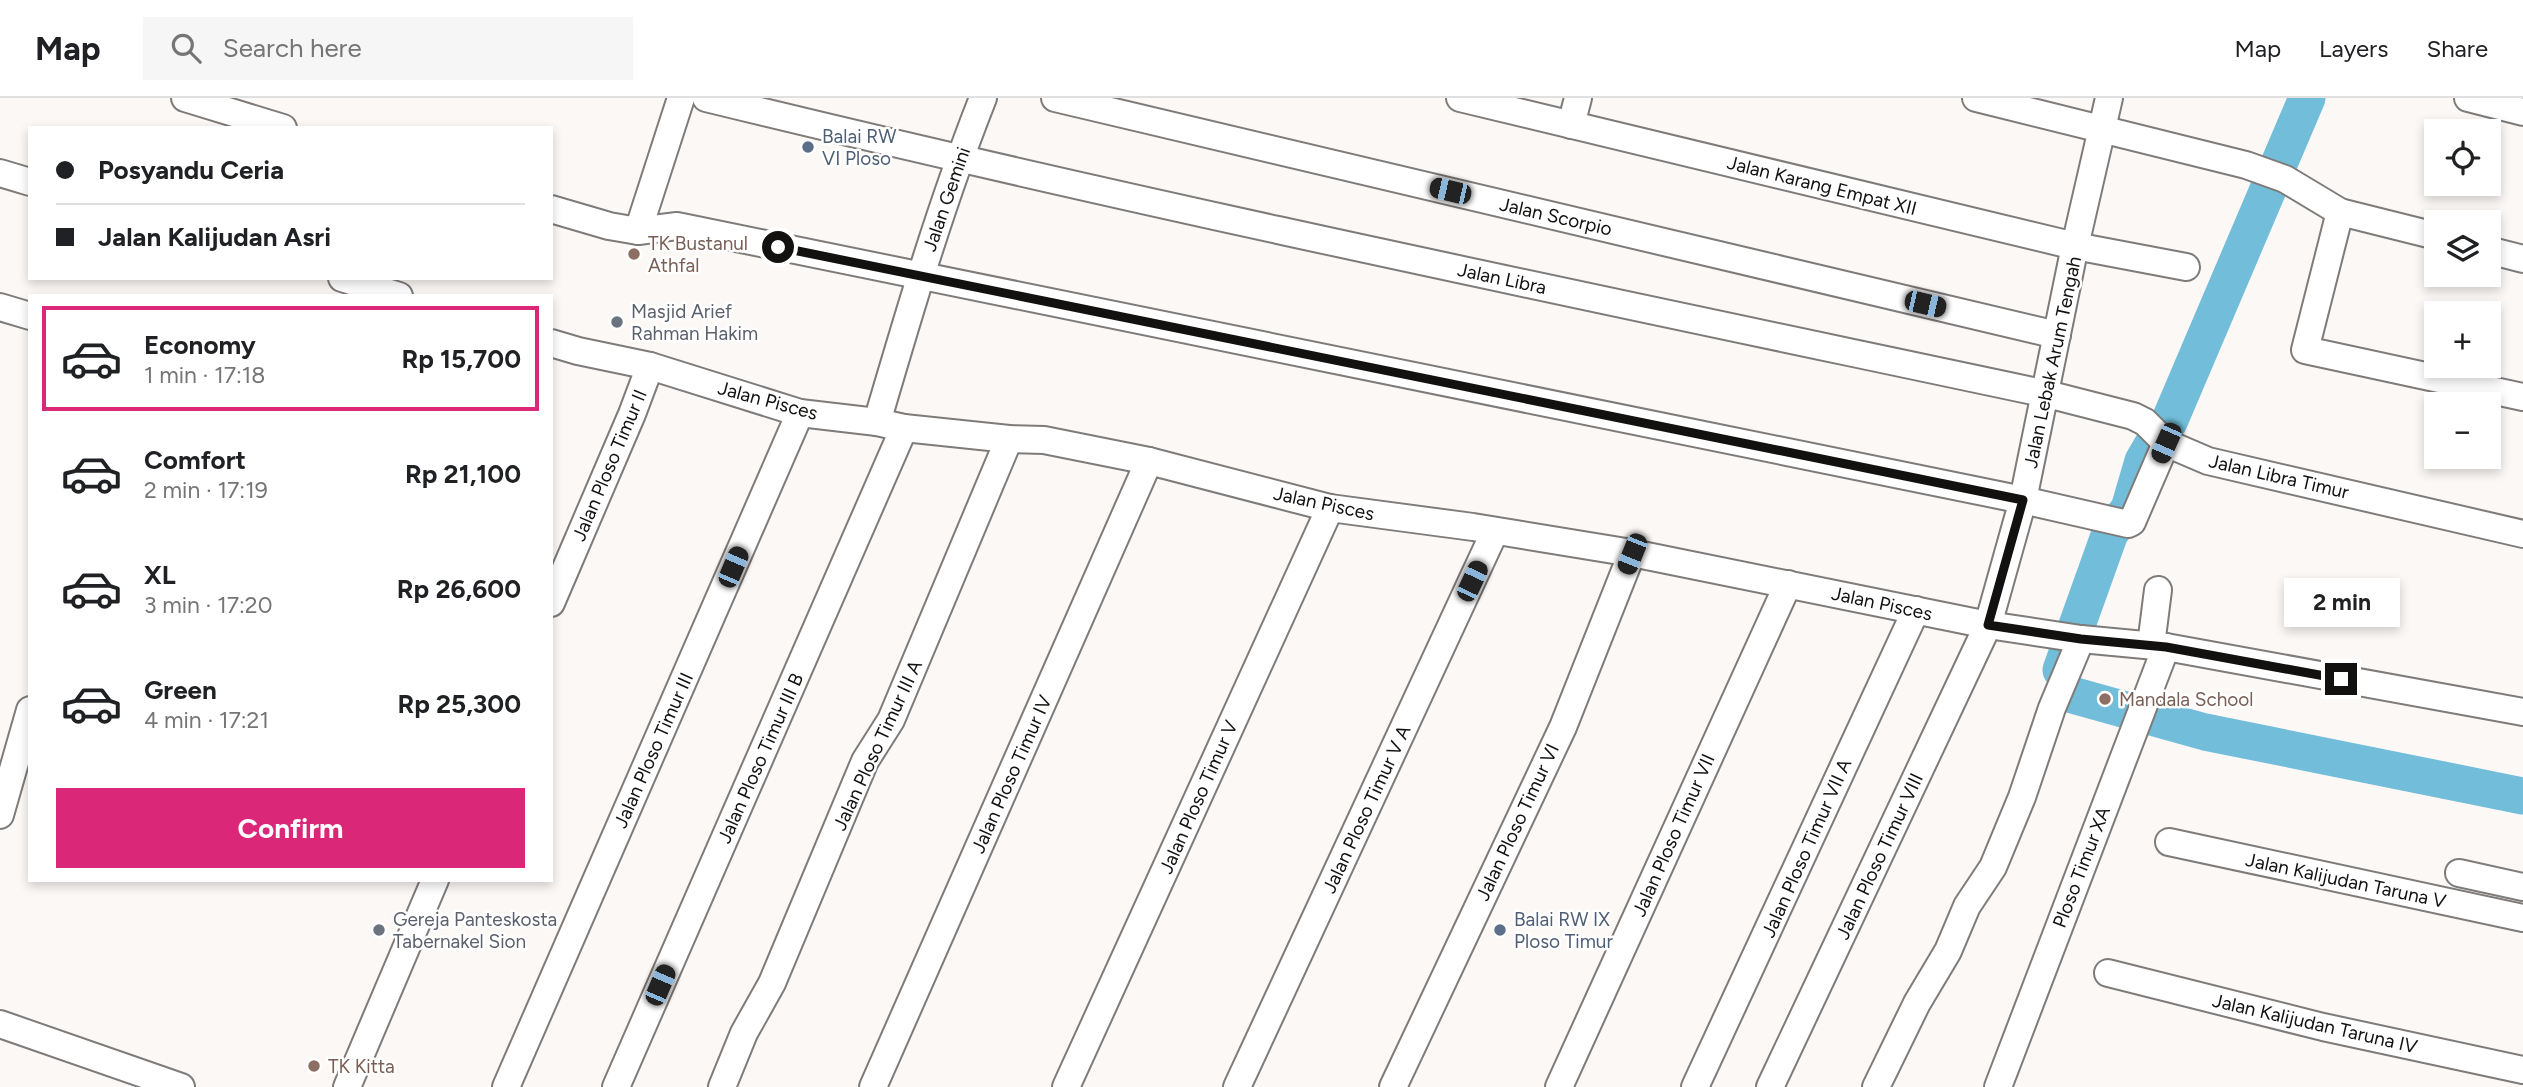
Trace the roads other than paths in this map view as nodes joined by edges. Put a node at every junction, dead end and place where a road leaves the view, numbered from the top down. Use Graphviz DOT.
graph roads {
  1 [pos="185,98"];
  2 [pos="681,98"];
  3 [pos="706,98"];
  4 [pos="983,98"];
  5 [pos="1055,98"];
  6 [pos="1460,98"];
  7 [pos="1578,98"];
  8 [pos="1976,98"];
  9 [pos="2109,98"];
  10 [pos="2468,98"];
  11 [pos="2523,112"];
  12 [pos="1571,125"];
  13 [pos="276,126"];
  14 [pos="2103,129"];
  15 [pos="959,159"];
  16 [pos="0,173"];
  17 [pos="28,182"];
  18 [pos="553,210"];
  19 [pos="2340,212"];
  20 [pos="638,231"];
  21 [pos="2424,233"];
  22 [pos="2075,246"];
  23 [pos="2501,253"];
  24 [pos="2523,259"];
  25 [pos="2186,267"];
  26 [pos="920,276"];
  27 [pos="348,280"];
  28 [pos="393,294"];
  29 [pos="0,307"];
  30 [pos="28,315"];
  31 [pos="2057,335"];
  32 [pos="553,344"];
  33 [pos="650,366"];
  34 [pos="2047,394"];
  35 [pos="2523,397"];
  36 [pos="800,413"];
  37 [pos="877,422"];
  38 [pos="904,428"];
  39 [pos="2160,437"];
  40 [pos="1009,439"];
  41 [pos="1149,461"];
  42 [pos="2023,500"];
  43 [pos="1330,508"];
  44 [pos="1495,531"];
  45 [pos="2523,534"];
  46 [pos="1632,554"];
  47 [pos="1788,584"];
  48 [pos="2158,590"];
  49 [pos="553,598"];
  50 [pos="1916,610"];
  51 [pos="1988,625"];
  52 [pos="2073,638"];
  53 [pos="2159,646"];
  54 [pos="2523,712"];
  55 [pos="28,717"];
  56 [pos="0,815"];
  57 [pos="2169,842"];
  58 [pos="2459,873"];
  59 [pos="434,882"];
  60 [pos="2523,887"];
  61 [pos="2523,918"];
  62 [pos="2108,973"];
  63 [pos="0,1024"];
  64 [pos="2523,1070"];
  65 [pos="181,1087"];
  66 [pos="347,1087"];
  67 [pos="506,1087"];
  68 [pos="616,1087"];
  69 [pos="722,1087"];
  70 [pos="873,1087"];
  71 [pos="1066,1087"];
  72 [pos="1237,1087"];
  73 [pos="1392,1087"];
  74 [pos="1559,1087"];
  75 [pos="1695,1087"];
  76 [pos="1770,1087"];
  77 [pos="1876,1087"];
  78 [pos="1998,1087"];
  1 -- 13 [label="street"];
  2 -- 20 [label="street"];
  3 -- 15 [label="street, Jalan Libra"];
  4 -- 15 [label="street, Jalan Gemini"];
  5 -- 31 [label="street, Jalan Scorpio"];
  6 -- 12 [label="street, Jalan Karang Empat XII"];
  7 -- 12 [label="street"];
  8 -- 14 [label="street"];
  9 -- 14 [label="street, Jalan Lebak Arum Tengah"];
  10 -- 11 [label="street"];
  12 -- 22 [label="street, Jalan Karang Empat XII"];
  14 -- 19 [label="street"];
  14 -- 22 [label="street, Jalan Lebak Arum Tengah"];
  15 -- 26 [label="street, Jalan Gemini"];
  15 -- 34 [label="street, Jalan Libra"];
  16 -- 17 [label="street"];
  18 -- 20 [label="street"];
  19 -- 21 [label="street"];
  19 -- 35 [label="street"];
  20 -- 26 [label="street"];
  22 -- 25 [label="street, Jalan Karang Empat XII"];
  22 -- 31 [label="street, Jalan Lebak Arum Tengah"];
  23 -- 24 [label="street"];
  26 -- 37 [label="street, Jalan Gemini"];
  26 -- 42 [label="street"];
  27 -- 28 [label="street"];
  29 -- 30 [label="street"];
  31 -- 34 [label="street, Jalan Lebak Arum Tengah"];
  32 -- 33 [label="street, Jalan Pisces"];
  33 -- 36 [label="street, Jalan Pisces"];
  33 -- 49 [label="street, Jalan Ploso Timur II"];
  34 -- 39 [label="street, Jalan Libra Timur"];
  34 -- 42 [label="street, Jalan Lebak Arum Tengah"];
  36 -- 37 [label="street, Jalan Pisces"];
  36 -- 67 [label="street, Jalan Ploso Timur III"];
  37 -- 38 [label="street, Jalan Pisces"];
  38 -- 40 [label="street, Jalan Pisces"];
  38 -- 68 [label="street, Jalan Ploso Timur III B"];
  39 -- 42 [label="street"];
  39 -- 45 [label="street, Jalan Libra Timur"];
  40 -- 41 [label="street, Jalan Pisces"];
  40 -- 69 [label="street, Jalan Ploso Timur III A"];
  41 -- 43 [label="street, Jalan Pisces"];
  41 -- 70 [label="street, Jalan Ploso Timur IV"];
  42 -- 51 [label="street, Jalan Lebak Arum Tengah"];
  43 -- 44 [label="street, Jalan Pisces"];
  43 -- 71 [label="street, Jalan Ploso Timur V"];
  44 -- 46 [label="street, Jalan Pisces"];
  44 -- 72 [label="street, Jalan Ploso Timur V A"];
  46 -- 47 [label="street, Jalan Pisces"];
  46 -- 73 [label="street, Jalan Ploso Timur VI"];
  47 -- 50 [label="street, Jalan Pisces"];
  47 -- 74 [label="street, Jalan Ploso Timur VII"];
  48 -- 53 [label="street, Ploso Timur XA"];
  50 -- 51 [label="street, Jalan Pisces"];
  50 -- 75 [label="street, Jalan Ploso Timur VII A"];
  51 -- 52 [label="street, Jalan Pisces"];
  51 -- 76 [label="street, Jalan Ploso Timur VIII"];
  52 -- 53 [label="street, Jalan Pisces"];
  52 -- 77 [label="street"];
  53 -- 54 [label="street, Jalan Pisces"];
  53 -- 78 [label="street, Ploso Timur XA"];
  55 -- 56 [label="street"];
  57 -- 61 [label="street, Jalan Kalijudan Taruna V"];
  58 -- 60 [label="street"];
  59 -- 66 [label="street"];
  62 -- 64 [label="street, Jalan Kalijudan Taruna IV"];
  63 -- 65 [label="street"];
}
